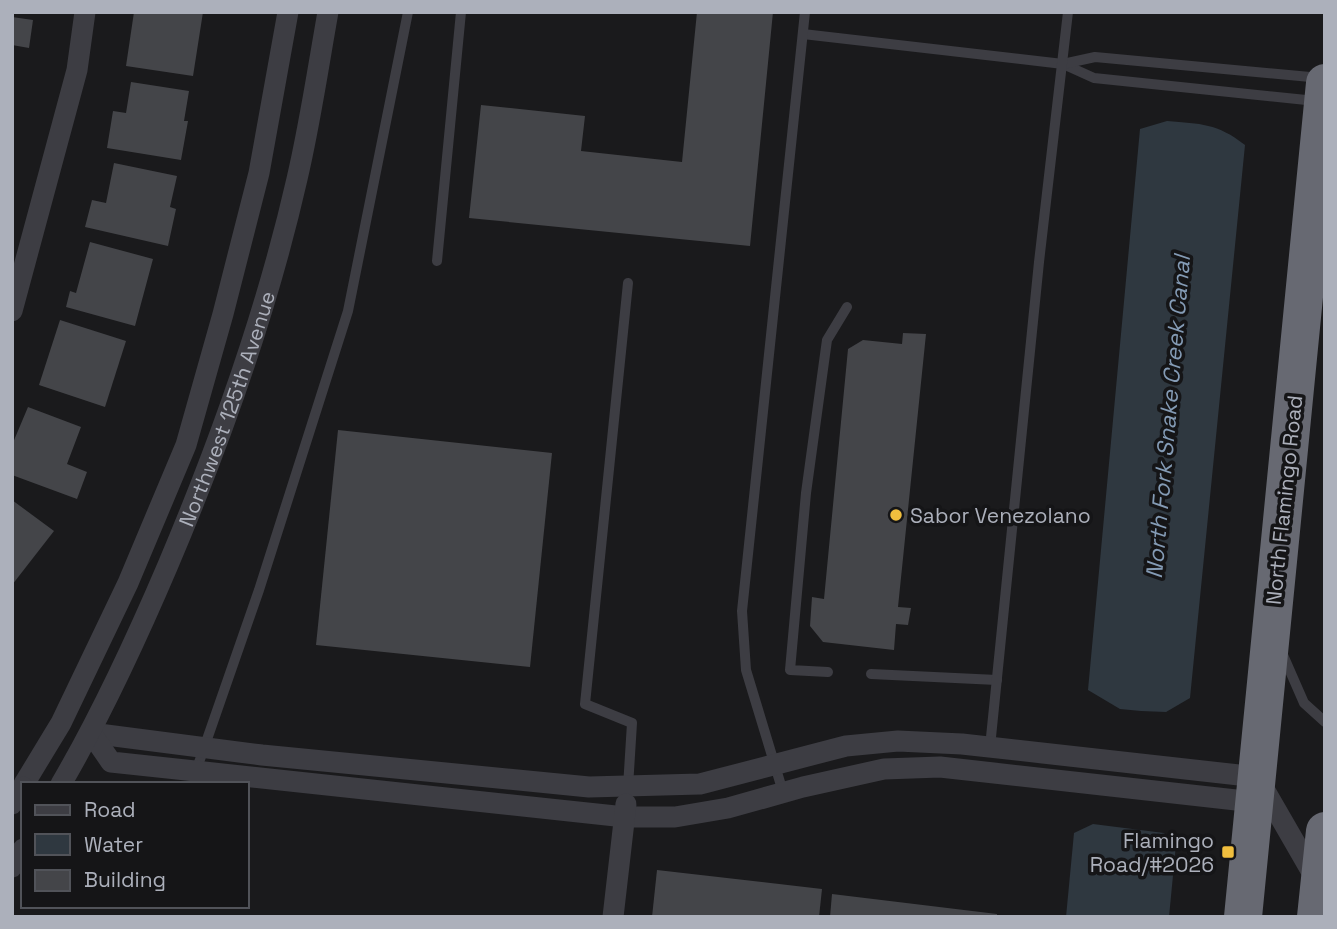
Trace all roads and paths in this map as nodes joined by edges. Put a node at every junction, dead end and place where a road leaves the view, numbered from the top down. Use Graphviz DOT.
graph roads {
  1 [pos="85,12"];
  2 [pos="288,12"];
  3 [pos="328,12"];
  4 [pos="408,12"];
  5 [pos="461,12"];
  6 [pos="805,12"];
  7 [pos="1068,12"];
  8 [pos="803,34"];
  9 [pos="1063,64"];
  10 [pos="1324,88"];
  11 [pos="437,261"];
  12 [pos="628,283"];
  13 [pos="847,307"];
  14 [pos="12,311"];
  15 [pos="1272,622"];
  16 [pos="828,671"];
  17 [pos="871,674"];
  18 [pos="997,680"];
  19 [pos="1325,722"];
  20 [pos="76,728"];
  21 [pos="206,747"];
  22 [pos="990,747"];
  23 [pos="1043,753"];
  24 [pos="774,765"];
  25 [pos="196,771"];
  26 [pos="1040,778"];
  27 [pos="27,782"];
  28 [pos="62,782"];
  29 [pos="628,787"];
  30 [pos="1255,789"];
  31 [pos="783,792"];
  32 [pos="625,817"];
  33 [pos="1325,831"];
  34 [pos="1318,901"];
  35 [pos="613,917"];
  36 [pos="1243,917"];
  1 -- 14 [label="street"];
  2 -- 20 [label="street, Northwest 125th Avenue"];
  3 -- 20 [label="street, Northwest 125th Avenue"];
  4 -- 21 [label="lane"];
  5 -- 11 [label="lane"];
  6 -- 8 [label="lane"];
  7 -- 9 [label="lane"];
  8 -- 9 [label="lane"];
  8 -- 24 [label="lane"];
  9 -- 10 [label="lane"];
  9 -- 10 [label="lane"];
  9 -- 18 [label="lane"];
  10 -- 15 [label="highway, North Flamingo Road"];
  12 -- 29 [label="lane"];
  13 -- 16 [label="lane"];
  15 -- 19 [label="lane"];
  15 -- 30 [label="highway, North Flamingo Road"];
  17 -- 18 [label="lane"];
  18 -- 22 [label="lane"];
  20 -- 21 [label="street"];
  20 -- 25 [label="street"];
  20 -- 27 [label="street, Northwest 125th Avenue"];
  20 -- 28 [label="street, Northwest 125th Avenue"];
  21 -- 25 [label="lane"];
  21 -- 29 [label="street"];
  22 -- 23 [label="street"];
  22 -- 24 [label="street"];
  23 -- 26 [label="street"];
  23 -- 30 [label="street"];
  24 -- 29 [label="street"];
  24 -- 31 [label="lane"];
  25 -- 32 [label="street"];
  26 -- 30 [label="street"];
  26 -- 31 [label="street"];
  29 -- 32 [label="street"];
  30 -- 34 [label="street"];
  30 -- 36 [label="highway, North Flamingo Road"];
  31 -- 32 [label="street"];
  32 -- 35 [label="street"];
  33 -- 34 [label="highway"];
}
